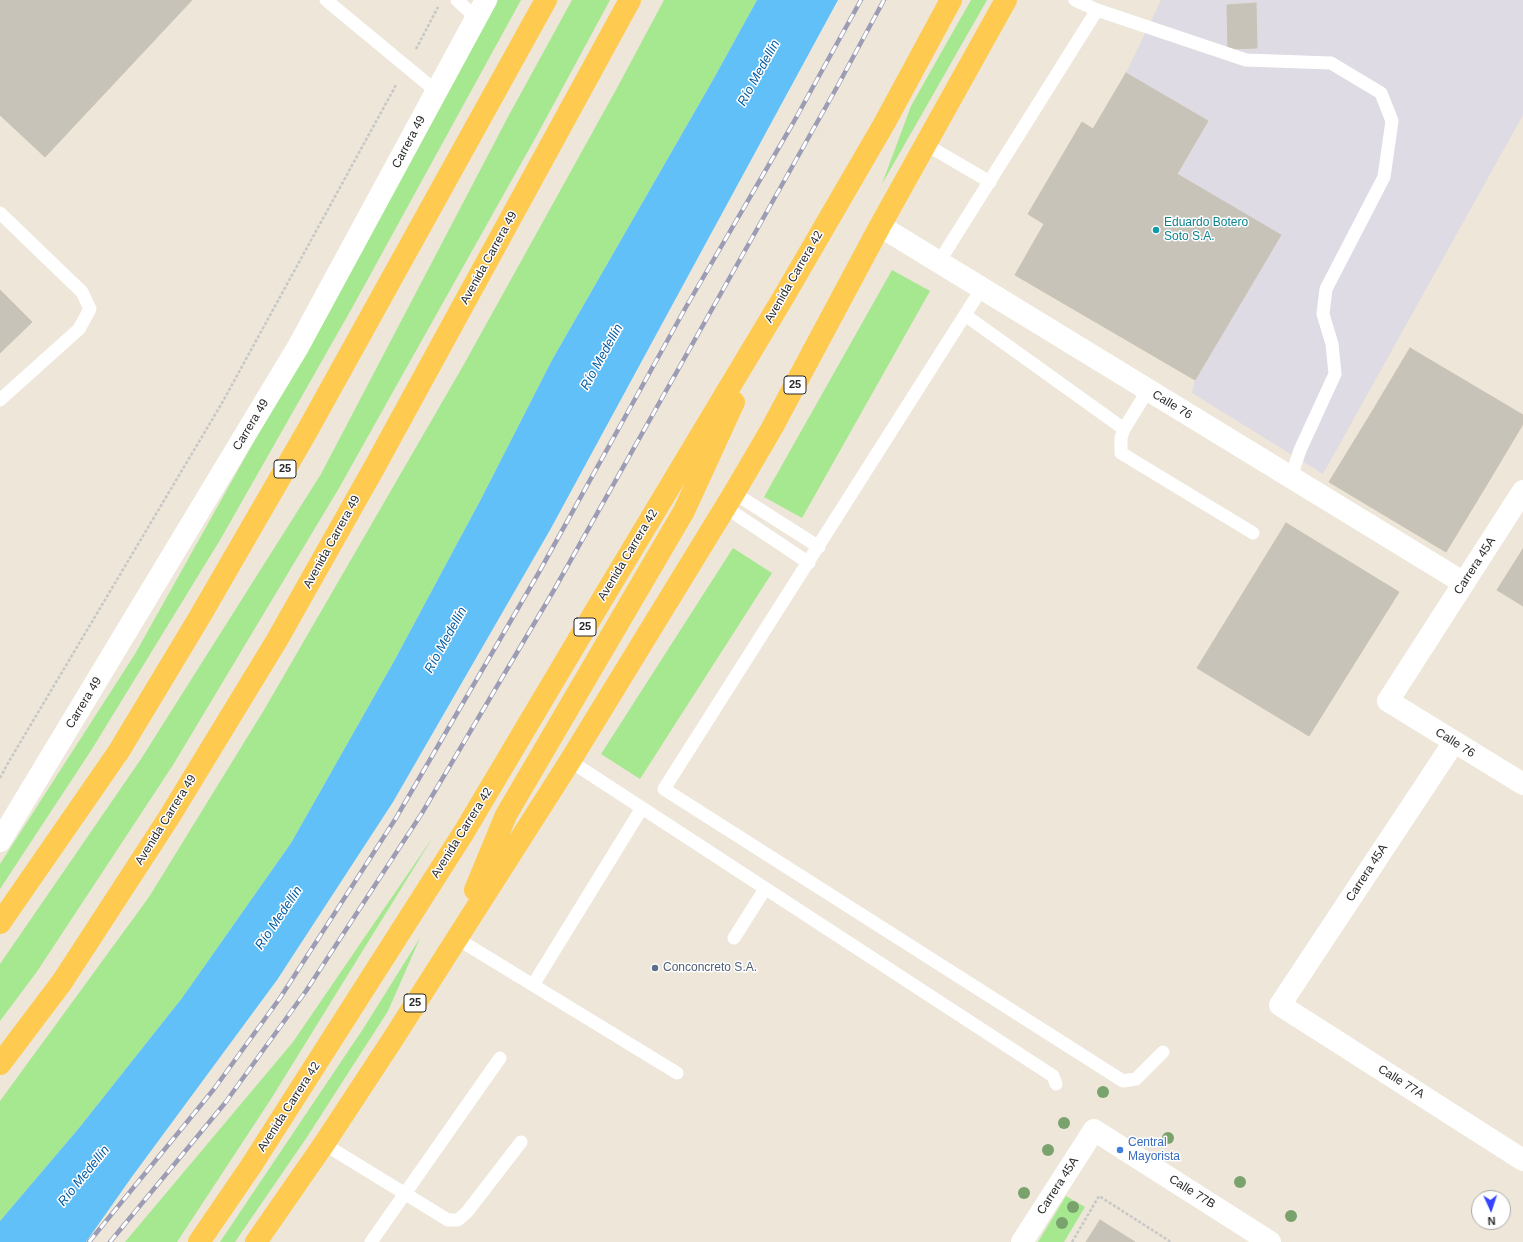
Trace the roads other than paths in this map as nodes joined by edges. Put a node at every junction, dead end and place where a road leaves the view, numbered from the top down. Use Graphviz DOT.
graph roads {
  1 [pos="326,0"];
  2 [pos="457,0"];
  3 [pos="546,0"];
  4 [pos="630,0"];
  5 [pos="951,0"];
  6 [pos="1006,0"];
  7 [pos="1075,0"];
  8 [pos="481,9"];
  9 [pos="1097,10"];
  10 [pos="436,91"];
  11 [pos="925,144"];
  12 [pos="990,182"];
  13 [pos="0,213"];
  14 [pos="880,226"];
  15 [pos="939,262"];
  16 [pos="982,288"];
  17 [pos="783,298"];
  18 [pos="966,315"];
  19 [pos="1148,390"];
  20 [pos="0,400"];
  21 [pos="1124,430"];
  22 [pos="1291,478"];
  23 [pos="1523,491"];
  24 [pos="730,500"];
  25 [pos="1253,533"];
  26 [pos="819,547"];
  27 [pos="809,563"];
  28 [pos="1464,583"];
  29 [pos="1388,701"];
  30 [pos="1454,742"];
  31 [pos="570,761"];
  32 [pos="1523,784"];
  33 [pos="642,808"];
  34 [pos="0,841"];
  35 [pos="765,889"];
  36 [pos="0,923"];
  37 [pos="456,938"];
  38 [pos="734,938"];
  39 [pos="534,985"];
  40 [pos="1280,1005"];
  41 [pos="1164,1052"];
  42 [pos="500,1058"];
  43 [pos="0,1064"];
  44 [pos="677,1072"];
  45 [pos="1056,1084"];
  46 [pos="1094,1130"];
  47 [pos="521,1142"];
  48 [pos="324,1144"];
  49 [pos="1523,1160"];
  50 [pos="405,1194"];
  51 [pos="199,1242"];
  52 [pos="256,1242"];
  53 [pos="371,1242"];
  54 [pos="1022,1242"];
  55 [pos="1270,1242"];
  1 -- 10 [label="lane"];
  2 -- 8 [label="lane"];
  3 -- 36 [label="highway, 25"];
  4 -- 43 [label="highway, Avenida Carrera 49"];
  5 -- 17 [label="highway, Avenida Carrera 42 / 25"];
  6 -- 11 [label="highway, 25"];
  7 -- 9 [label="lane"];
  8 -- 10 [label="street, Carrera 49"];
  9 -- 12 [label="lane"];
  9 -- 22 [label="lane"];
  10 -- 34 [label="street, Carrera 49"];
  11 -- 12 [label="lane"];
  11 -- 14 [label="highway, 25"];
  12 -- 15 [label="lane"];
  13 -- 20 [label="lane"];
  14 -- 15 [label="street, Calle 76"];
  14 -- 24 [label="highway, 25"];
  15 -- 16 [label="street, Calle 76"];
  16 -- 18 [label="lane"];
  16 -- 19 [label="street, Calle 76"];
  17 -- 37 [label="highway"];
  17 -- 51 [label="highway, Avenida Carrera 42 / 25"];
  18 -- 21 [label="lane"];
  18 -- 26 [label="lane"];
  19 -- 21 [label="lane"];
  19 -- 22 [label="street, Calle 76"];
  21 -- 25 [label="lane"];
  22 -- 28 [label="street, Calle 76"];
  23 -- 28 [label="street, Carrera 45A"];
  24 -- 26 [label="lane"];
  24 -- 27 [label="lane"];
  24 -- 31 [label="highway, 25"];
  26 -- 27 [label="lane"];
  27 -- 41 [label="lane"];
  28 -- 29 [label="street, Carrera 45A"];
  29 -- 30 [label="street, Calle 76"];
  30 -- 32 [label="street, Calle 76"];
  30 -- 40 [label="street, Carrera 45A"];
  31 -- 33 [label="lane"];
  31 -- 37 [label="highway, 25"];
  33 -- 35 [label="lane"];
  33 -- 39 [label="lane"];
  35 -- 38 [label="lane"];
  35 -- 45 [label="lane"];
  37 -- 39 [label="lane"];
  37 -- 48 [label="highway, 25"];
  39 -- 44 [label="lane"];
  40 -- 49 [label="street, Calle 77A"];
  42 -- 50 [label="lane"];
  46 -- 54 [label="street, Carrera 45A"];
  46 -- 55 [label="street, Calle 77B"];
  47 -- 50 [label="lane"];
  48 -- 50 [label="lane"];
  48 -- 52 [label="highway, 25"];
  50 -- 53 [label="lane"];
}
